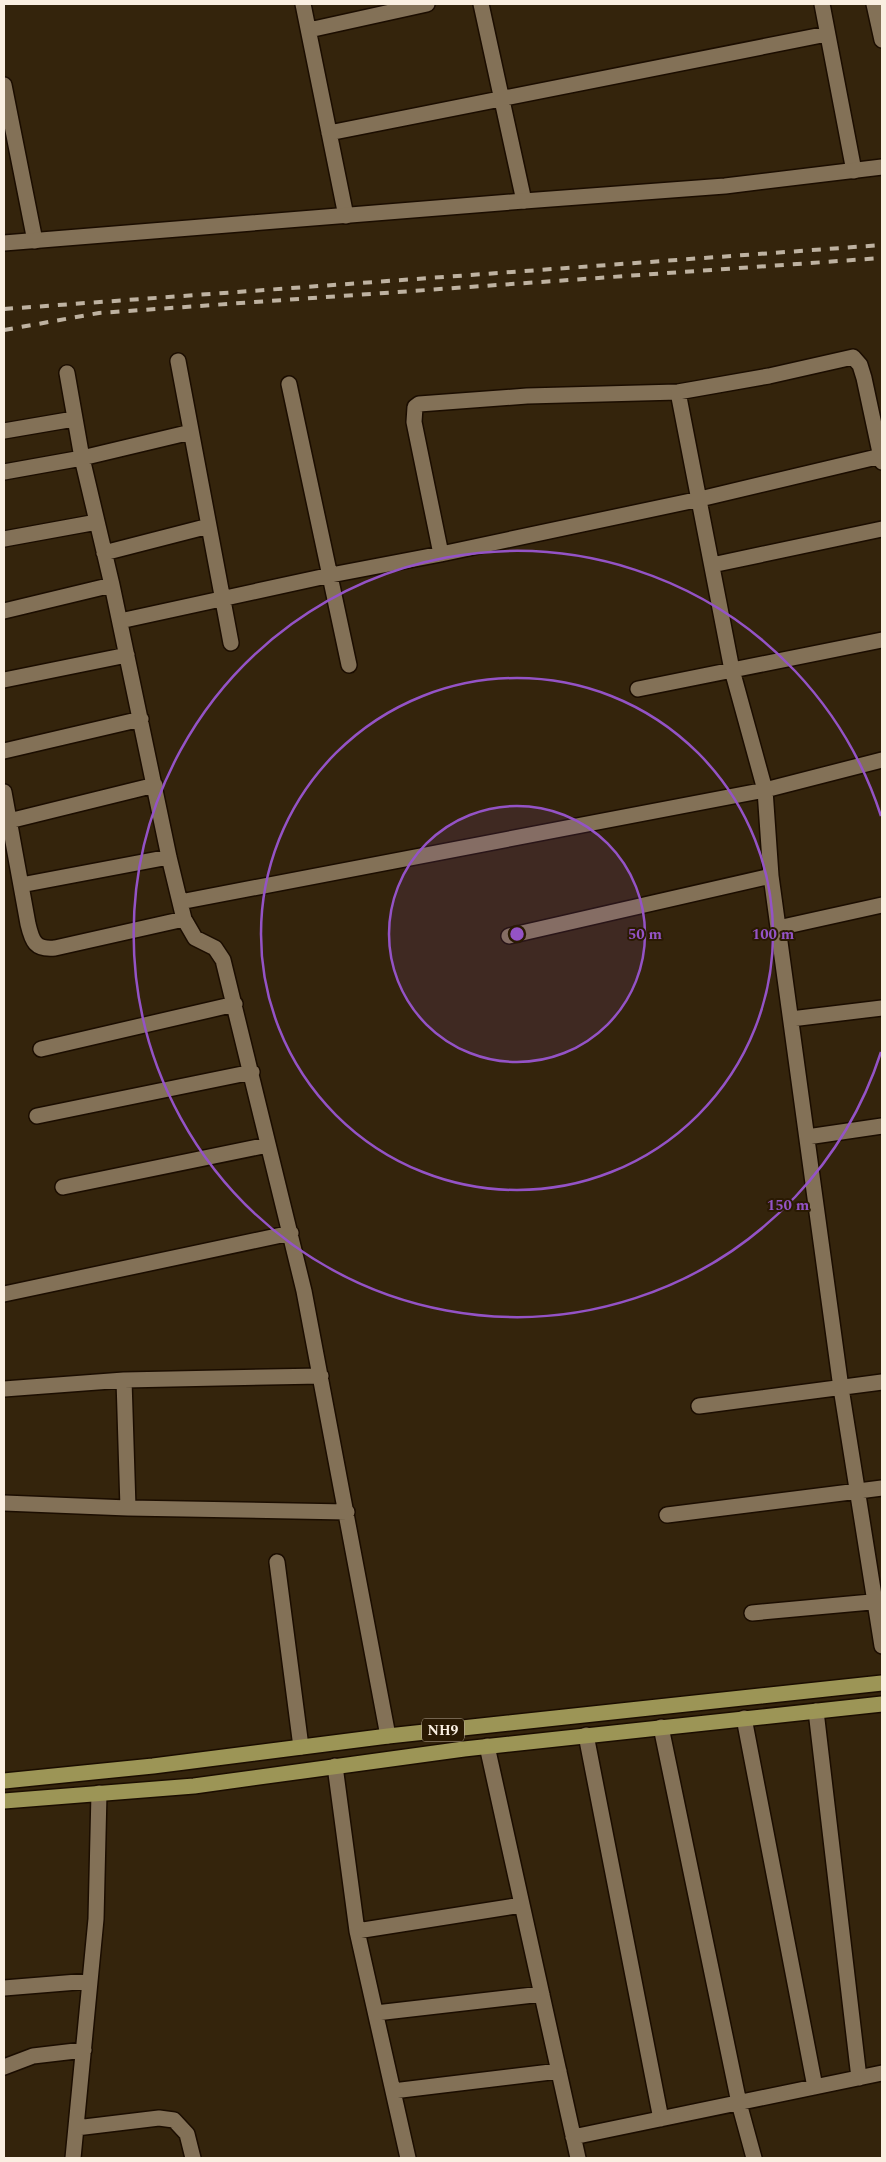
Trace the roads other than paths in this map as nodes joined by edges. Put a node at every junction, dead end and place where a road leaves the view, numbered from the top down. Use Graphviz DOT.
graph roads {
  1 [pos="302,4"];
  2 [pos="428,4"];
  3 [pos="481,4"];
  4 [pos="822,4"];
  5 [pos="874,4"];
  6 [pos="308,30"];
  7 [pos="827,34"];
  8 [pos="882,38"];
  9 [pos="4,85"];
  10 [pos="502,98"];
  11 [pos="329,133"];
  12 [pos="882,167"];
  13 [pos="854,171"];
  14 [pos="524,200"];
  15 [pos="346,216"];
  16 [pos="35,241"];
  17 [pos="4,243"];
  18 [pos="178,361"];
  19 [pos="67,373"];
  20 [pos="289,384"];
  21 [pos="678,392"];
  22 [pos="74,419"];
  23 [pos="4,431"];
  24 [pos="191,432"];
  25 [pos="82,458"];
  26 [pos="882,459"];
  27 [pos="4,472"];
  28 [pos="700,499"];
  29 [pos="97,522"];
  30 [pos="209,526"];
  31 [pos="882,529"];
  32 [pos="4,539"];
  33 [pos="104,553"];
  34 [pos="441,554"];
  35 [pos="712,565"];
  36 [pos="331,574"];
  37 [pos="112,585"];
  38 [pos="223,600"];
  39 [pos="4,611"];
  40 [pos="120,621"];
  41 [pos="882,640"];
  42 [pos="231,644"];
  43 [pos="127,654"];
  44 [pos="349,664"];
  45 [pos="732,670"];
  46 [pos="4,680"];
  47 [pos="638,689"];
  48 [pos="141,719"];
  49 [pos="4,751"];
  50 [pos="882,760"];
  51 [pos="155,785"];
  52 [pos="765,790"];
  53 [pos="4,792"];
  54 [pos="9,821"];
  55 [pos="169,857"];
  56 [pos="771,876"];
  57 [pos="21,886"];
  58 [pos="180,902"];
  59 [pos="882,905"];
  60 [pos="184,918"];
  61 [pos="778,928"];
  62 [pos="509,936"];
  63 [pos="235,1004"];
  64 [pos="882,1008"];
  65 [pos="791,1019"];
  66 [pos="41,1050"];
  67 [pos="252,1072"];
  68 [pos="37,1116"];
  69 [pos="882,1126"];
  70 [pos="807,1137"];
  71 [pos="268,1145"];
  72 [pos="63,1186"];
  73 [pos="291,1233"];
  74 [pos="4,1294"];
  75 [pos="321,1376"];
  76 [pos="124,1380"];
  77 [pos="882,1382"];
  78 [pos="841,1388"];
  79 [pos="4,1389"];
  80 [pos="699,1406"];
  81 [pos="882,1488"];
  82 [pos="856,1491"];
  83 [pos="4,1503"];
  84 [pos="128,1508"];
  85 [pos="346,1512"];
  86 [pos="668,1515"];
  87 [pos="277,1562"];
  88 [pos="878,1601"];
  89 [pos="752,1613"];
  90 [pos="882,1646"];
  91 [pos="882,1683"];
  92 [pos="882,1704"];
  93 [pos="816,1710"];
  94 [pos="744,1718"];
  95 [pos="661,1727"];
  96 [pos="586,1735"];
  97 [pos="388,1736"];
  98 [pos="487,1746"];
  99 [pos="300,1747"];
  100 [pos="335,1766"];
  101 [pos="4,1781"];
  102 [pos="98,1793"];
  103 [pos="4,1801"];
  104 [pos="522,1904"];
  105 [pos="357,1932"];
  106 [pos="90,1982"];
  107 [pos="4,1988"];
  108 [pos="542,1994"];
  109 [pos="376,2013"];
  110 [pos="84,2050"];
  111 [pos="4,2067"];
  112 [pos="559,2071"];
  113 [pos="882,2074"];
  114 [pos="859,2078"];
  115 [pos="815,2087"];
  116 [pos="393,2092"];
  117 [pos="739,2103"];
  118 [pos="661,2119"];
  119 [pos="76,2128"];
  120 [pos="573,2137"];
  121 [pos="73,2158"];
  122 [pos="193,2158"];
  123 [pos="408,2158"];
  124 [pos="578,2158"];
  125 [pos="754,2158"];
  1 -- 6 [label="street"];
  2 -- 6 [label="street"];
  3 -- 10 [label="street"];
  4 -- 7 [label="street"];
  5 -- 8 [label="street"];
  6 -- 11 [label="street"];
  7 -- 10 [label="street"];
  7 -- 13 [label="street"];
  9 -- 16 [label="street"];
  10 -- 11 [label="street"];
  10 -- 14 [label="street"];
  11 -- 15 [label="street"];
  12 -- 13 [label="street"];
  13 -- 14 [label="street"];
  14 -- 15 [label="street"];
  15 -- 16 [label="street"];
  16 -- 17 [label="street"];
  18 -- 24 [label="street"];
  19 -- 22 [label="street"];
  20 -- 36 [label="street"];
  21 -- 26 [label="street"];
  21 -- 28 [label="street"];
  21 -- 34 [label="street"];
  22 -- 23 [label="street"];
  22 -- 25 [label="street"];
  24 -- 25 [label="street"];
  24 -- 30 [label="street"];
  25 -- 27 [label="street"];
  25 -- 29 [label="street"];
  26 -- 28 [label="street"];
  28 -- 34 [label="street"];
  28 -- 35 [label="street"];
  29 -- 32 [label="street"];
  29 -- 33 [label="street"];
  30 -- 33 [label="street"];
  30 -- 38 [label="street"];
  31 -- 35 [label="street"];
  33 -- 37 [label="street"];
  34 -- 36 [label="street"];
  35 -- 45 [label="street"];
  36 -- 38 [label="street"];
  36 -- 44 [label="street"];
  37 -- 39 [label="street"];
  37 -- 40 [label="street"];
  38 -- 40 [label="street"];
  38 -- 42 [label="street"];
  40 -- 43 [label="street"];
  41 -- 45 [label="street"];
  43 -- 46 [label="street"];
  43 -- 48 [label="street"];
  45 -- 47 [label="street"];
  45 -- 52 [label="street"];
  48 -- 49 [label="street"];
  48 -- 51 [label="street"];
  50 -- 52 [label="street"];
  51 -- 54 [label="street"];
  51 -- 55 [label="street"];
  52 -- 56 [label="street"];
  52 -- 58 [label="street"];
  53 -- 54 [label="street"];
  54 -- 57 [label="street"];
  55 -- 57 [label="street"];
  55 -- 58 [label="street"];
  56 -- 61 [label="street"];
  56 -- 62 [label="street"];
  57 -- 60 [label="street"];
  58 -- 60 [label="street"];
  59 -- 61 [label="street"];
  60 -- 63 [label="street"];
  61 -- 65 [label="street"];
  63 -- 66 [label="street"];
  63 -- 67 [label="street"];
  64 -- 65 [label="street"];
  65 -- 70 [label="street"];
  67 -- 68 [label="street"];
  67 -- 71 [label="street"];
  69 -- 70 [label="street"];
  70 -- 78 [label="street"];
  71 -- 72 [label="street"];
  71 -- 73 [label="street"];
  73 -- 74 [label="street"];
  73 -- 75 [label="street"];
  75 -- 76 [label="street"];
  75 -- 85 [label="street"];
  76 -- 79 [label="street"];
  76 -- 84 [label="street"];
  77 -- 78 [label="street"];
  78 -- 80 [label="street"];
  78 -- 82 [label="street"];
  81 -- 82 [label="street"];
  82 -- 86 [label="street"];
  82 -- 88 [label="street"];
  83 -- 84 [label="street"];
  84 -- 85 [label="street"];
  85 -- 97 [label="street"];
  87 -- 99 [label="street"];
  88 -- 89 [label="street"];
  88 -- 90 [label="street"];
  91 -- 97 [label="main road, NH9"];
  92 -- 93 [label="main road, NH9"];
  93 -- 94 [label="main road, NH9"];
  93 -- 114 [label="street"];
  94 -- 95 [label="main road, NH9"];
  94 -- 115 [label="street"];
  95 -- 96 [label="main road, NH9"];
  95 -- 117 [label="street"];
  96 -- 98 [label="main road, NH9"];
  96 -- 118 [label="street"];
  97 -- 99 [label="main road, NH9"];
  98 -- 100 [label="main road, NH9"];
  98 -- 104 [label="street"];
  99 -- 101 [label="main road, NH9"];
  100 -- 102 [label="main road, NH9"];
  100 -- 105 [label="street"];
  102 -- 103 [label="main road, NH9"];
  102 -- 106 [label="street"];
  104 -- 105 [label="street"];
  104 -- 108 [label="street"];
  105 -- 109 [label="street"];
  106 -- 107 [label="street"];
  106 -- 110 [label="street"];
  108 -- 109 [label="street"];
  108 -- 112 [label="street"];
  109 -- 116 [label="street"];
  110 -- 111 [label="street"];
  110 -- 119 [label="street"];
  112 -- 116 [label="street"];
  112 -- 120 [label="street"];
  113 -- 114 [label="street"];
  114 -- 115 [label="street"];
  115 -- 117 [label="street"];
  116 -- 123 [label="street"];
  117 -- 118 [label="street"];
  117 -- 125 [label="street"];
  118 -- 120 [label="street"];
  119 -- 121 [label="street"];
  119 -- 122 [label="street"];
  120 -- 124 [label="street"];
}
